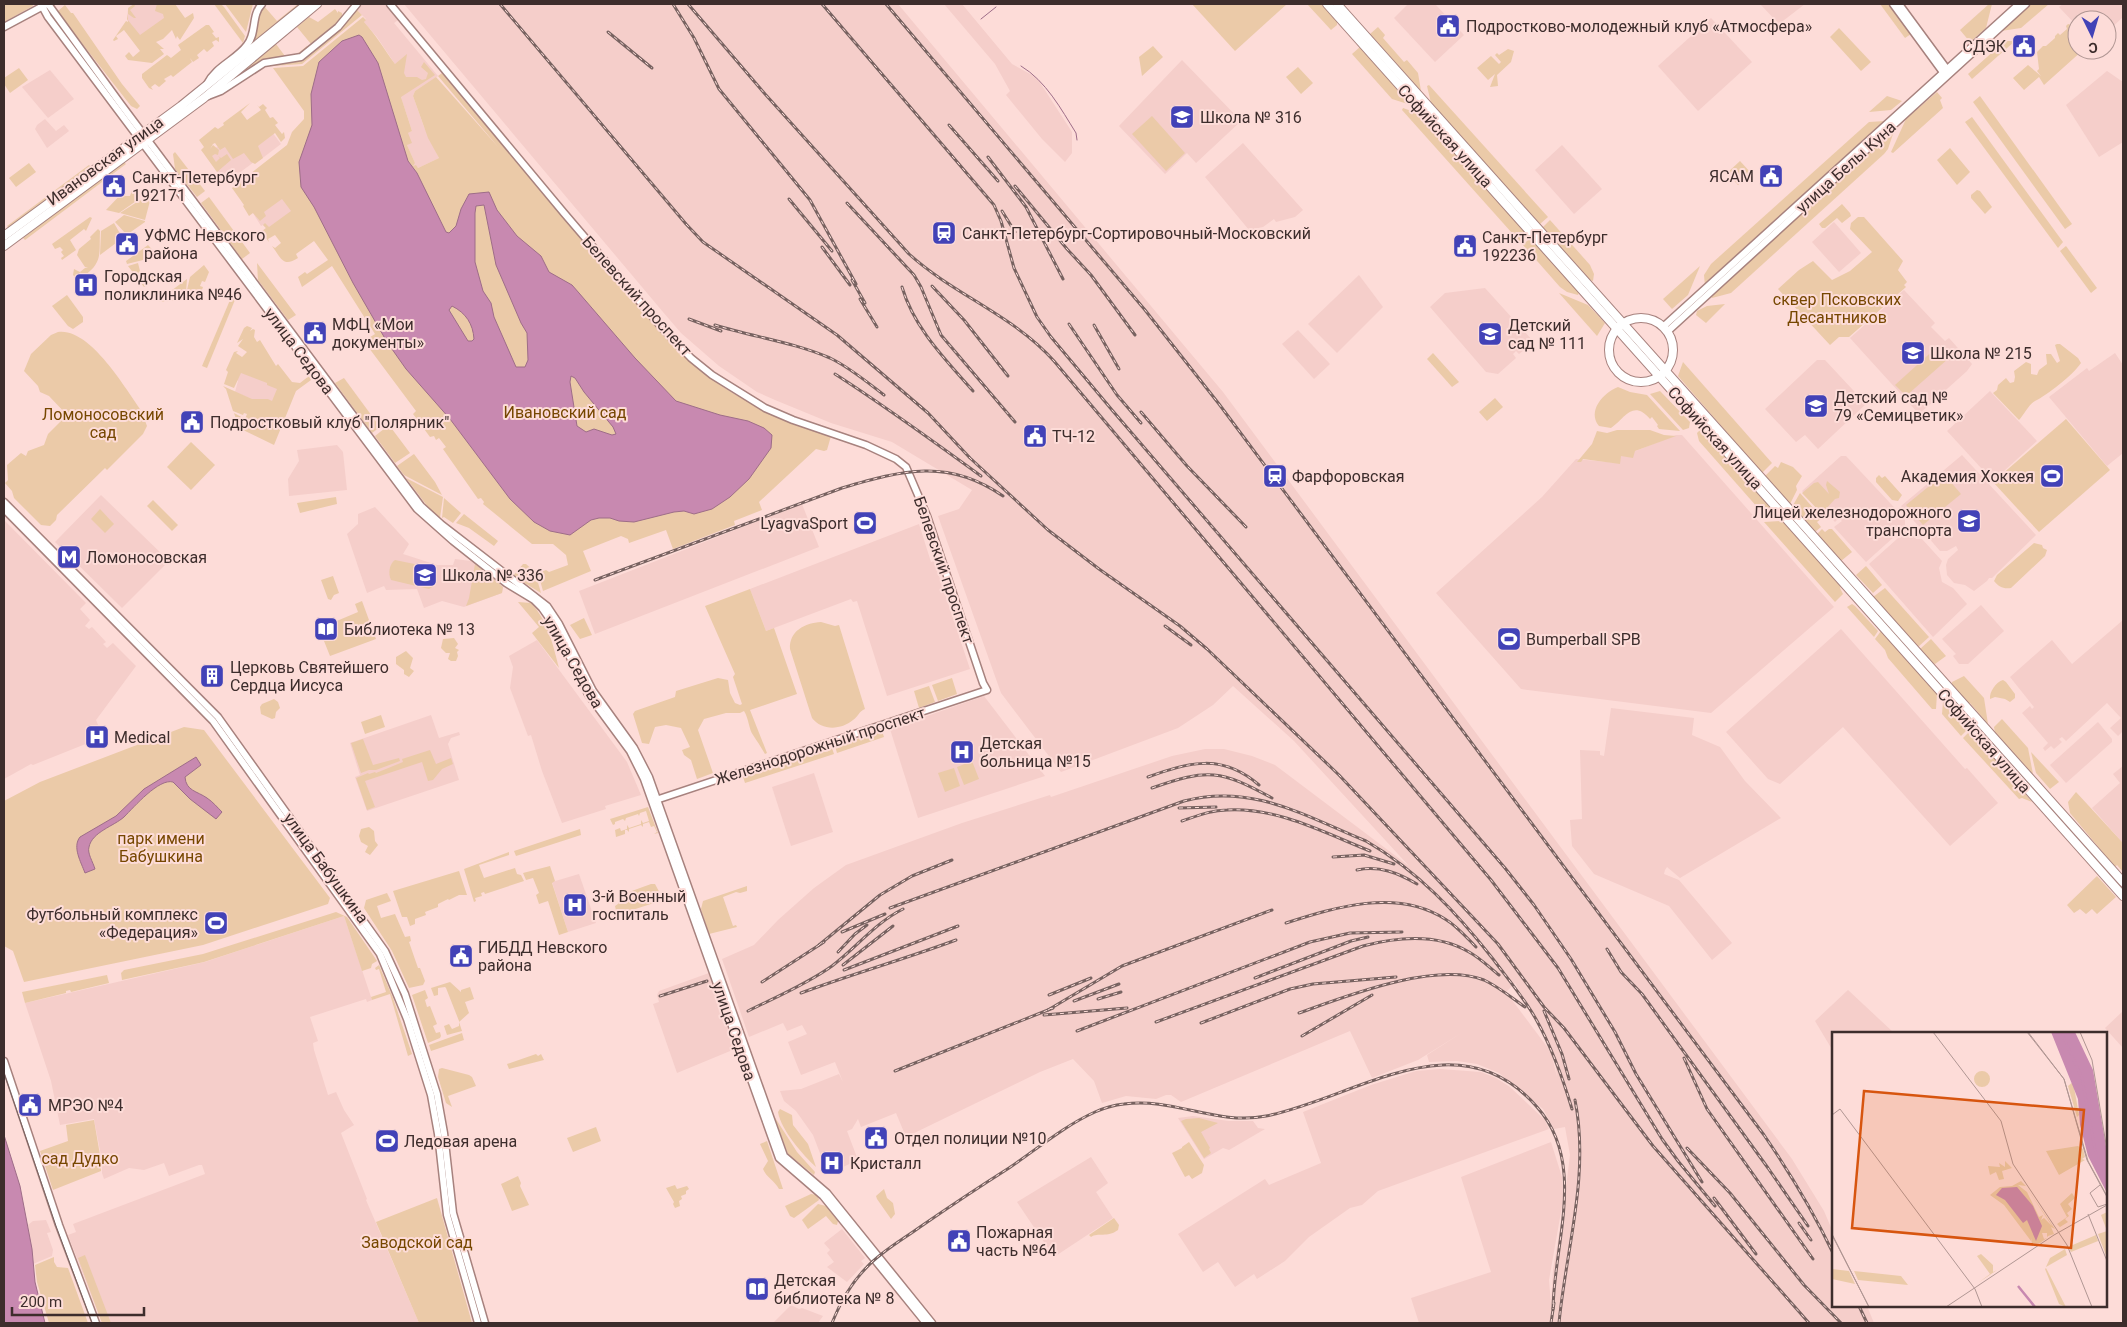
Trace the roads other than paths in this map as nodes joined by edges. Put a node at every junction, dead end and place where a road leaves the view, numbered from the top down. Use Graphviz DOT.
graph roads {
  1 [pos="45,4"];
  2 [pos="262,4"];
  3 [pos="307,4"];
  4 [pos="317,4"];
  5 [pos="357,4"];
  6 [pos="390,4"];
  7 [pos="1326,4"];
  8 [pos="1337,4"];
  9 [pos="1893,4"];
  10 [pos="1899,4"];
  11 [pos="2019,4"];
  12 [pos="2026,4"];
  13 [pos="4,27"];
  14 [pos="233,73"];
  15 [pos="1946,73"];
  16 [pos="238,80"];
  17 [pos="205,87"];
  18 [pos="204,98"];
  19 [pos="140,135"];
  20 [pos="1453,139"];
  21 [pos="146,142"];
  22 [pos="4,236"];
  23 [pos="4,246"];
  24 [pos="1620,326"];
  25 [pos="1666,328"];
  26 [pos="1662,373"];
  27 [pos="4,502"];
  28 [pos="4,509"];
  29 [pos="987,690"];
  30 [pos="655,800"];
  31 [pos="2123,882"];
  32 [pos="2123,896"];
  33 [pos="4,1061"];
  34 [pos="96,1323"];
  35 [pos="478,1323"];
  36 [pos="485,1323"];
  37 [pos="926,1323"];
  38 [pos="932,1323"];
  1 -- 13 [label="street"];
  1 -- 19 [label="street, улица Седова"];
  2 -- 17 [label="street, Ивановская улица"];
  3 -- 17 [label="main road, Ивановская улица"];
  4 -- 14 [label="main road, Ивановская улица"];
  5 -- 16 [label="street, Ивановская улица"];
  6 -- 29 [label="street, Белевский проспект"];
  7 -- 20 [label="main road, Софийская улица"];
  8 -- 20 [label="main road, Софийская улица"];
  9 -- 15 [label="street"];
  10 -- 15 [label="street"];
  11 -- 15 [label="street, улица Белы Куна"];
  12 -- 15 [label="street, улица Белы Куна"];
  14 -- 16 [label="street"];
  14 -- 18 [label="main road, Ивановская улица"];
  15 -- 25 [label="street, улица Белы Куна"];
  16 -- 18 [label="street, Ивановская улица"];
  17 -- 19 [label="main road, Ивановская улица"];
  18 -- 21 [label="main road, Ивановская улица"];
  19 -- 21 [label="street, улица Седова"];
  19 -- 22 [label="main road, Ивановская улица"];
  20 -- 24 [label="main road, Софийская улица"];
  21 -- 23 [label="main road, Ивановская улица"];
  21 -- 30 [label="street, улица Седова"];
  24 -- 25 [label="main road"];
  24 -- 26 [label="main road, Софийская улица"];
  24 -- 26 [label="main road"];
  25 -- 26 [label="main road"];
  26 -- 31 [label="main road, Софийская улица"];
  26 -- 32 [label="main road, Софийская улица"];
  27 -- 36 [label="street, улица Бабушкина"];
  28 -- 35 [label="street, улица Бабушкина"];
  29 -- 30 [label="street, Железнодорожный проспект"];
  30 -- 37 [label="street, улица Седова"];
  30 -- 38 [label="street, улица Седова"];
  33 -- 34 [label="street"];
}
